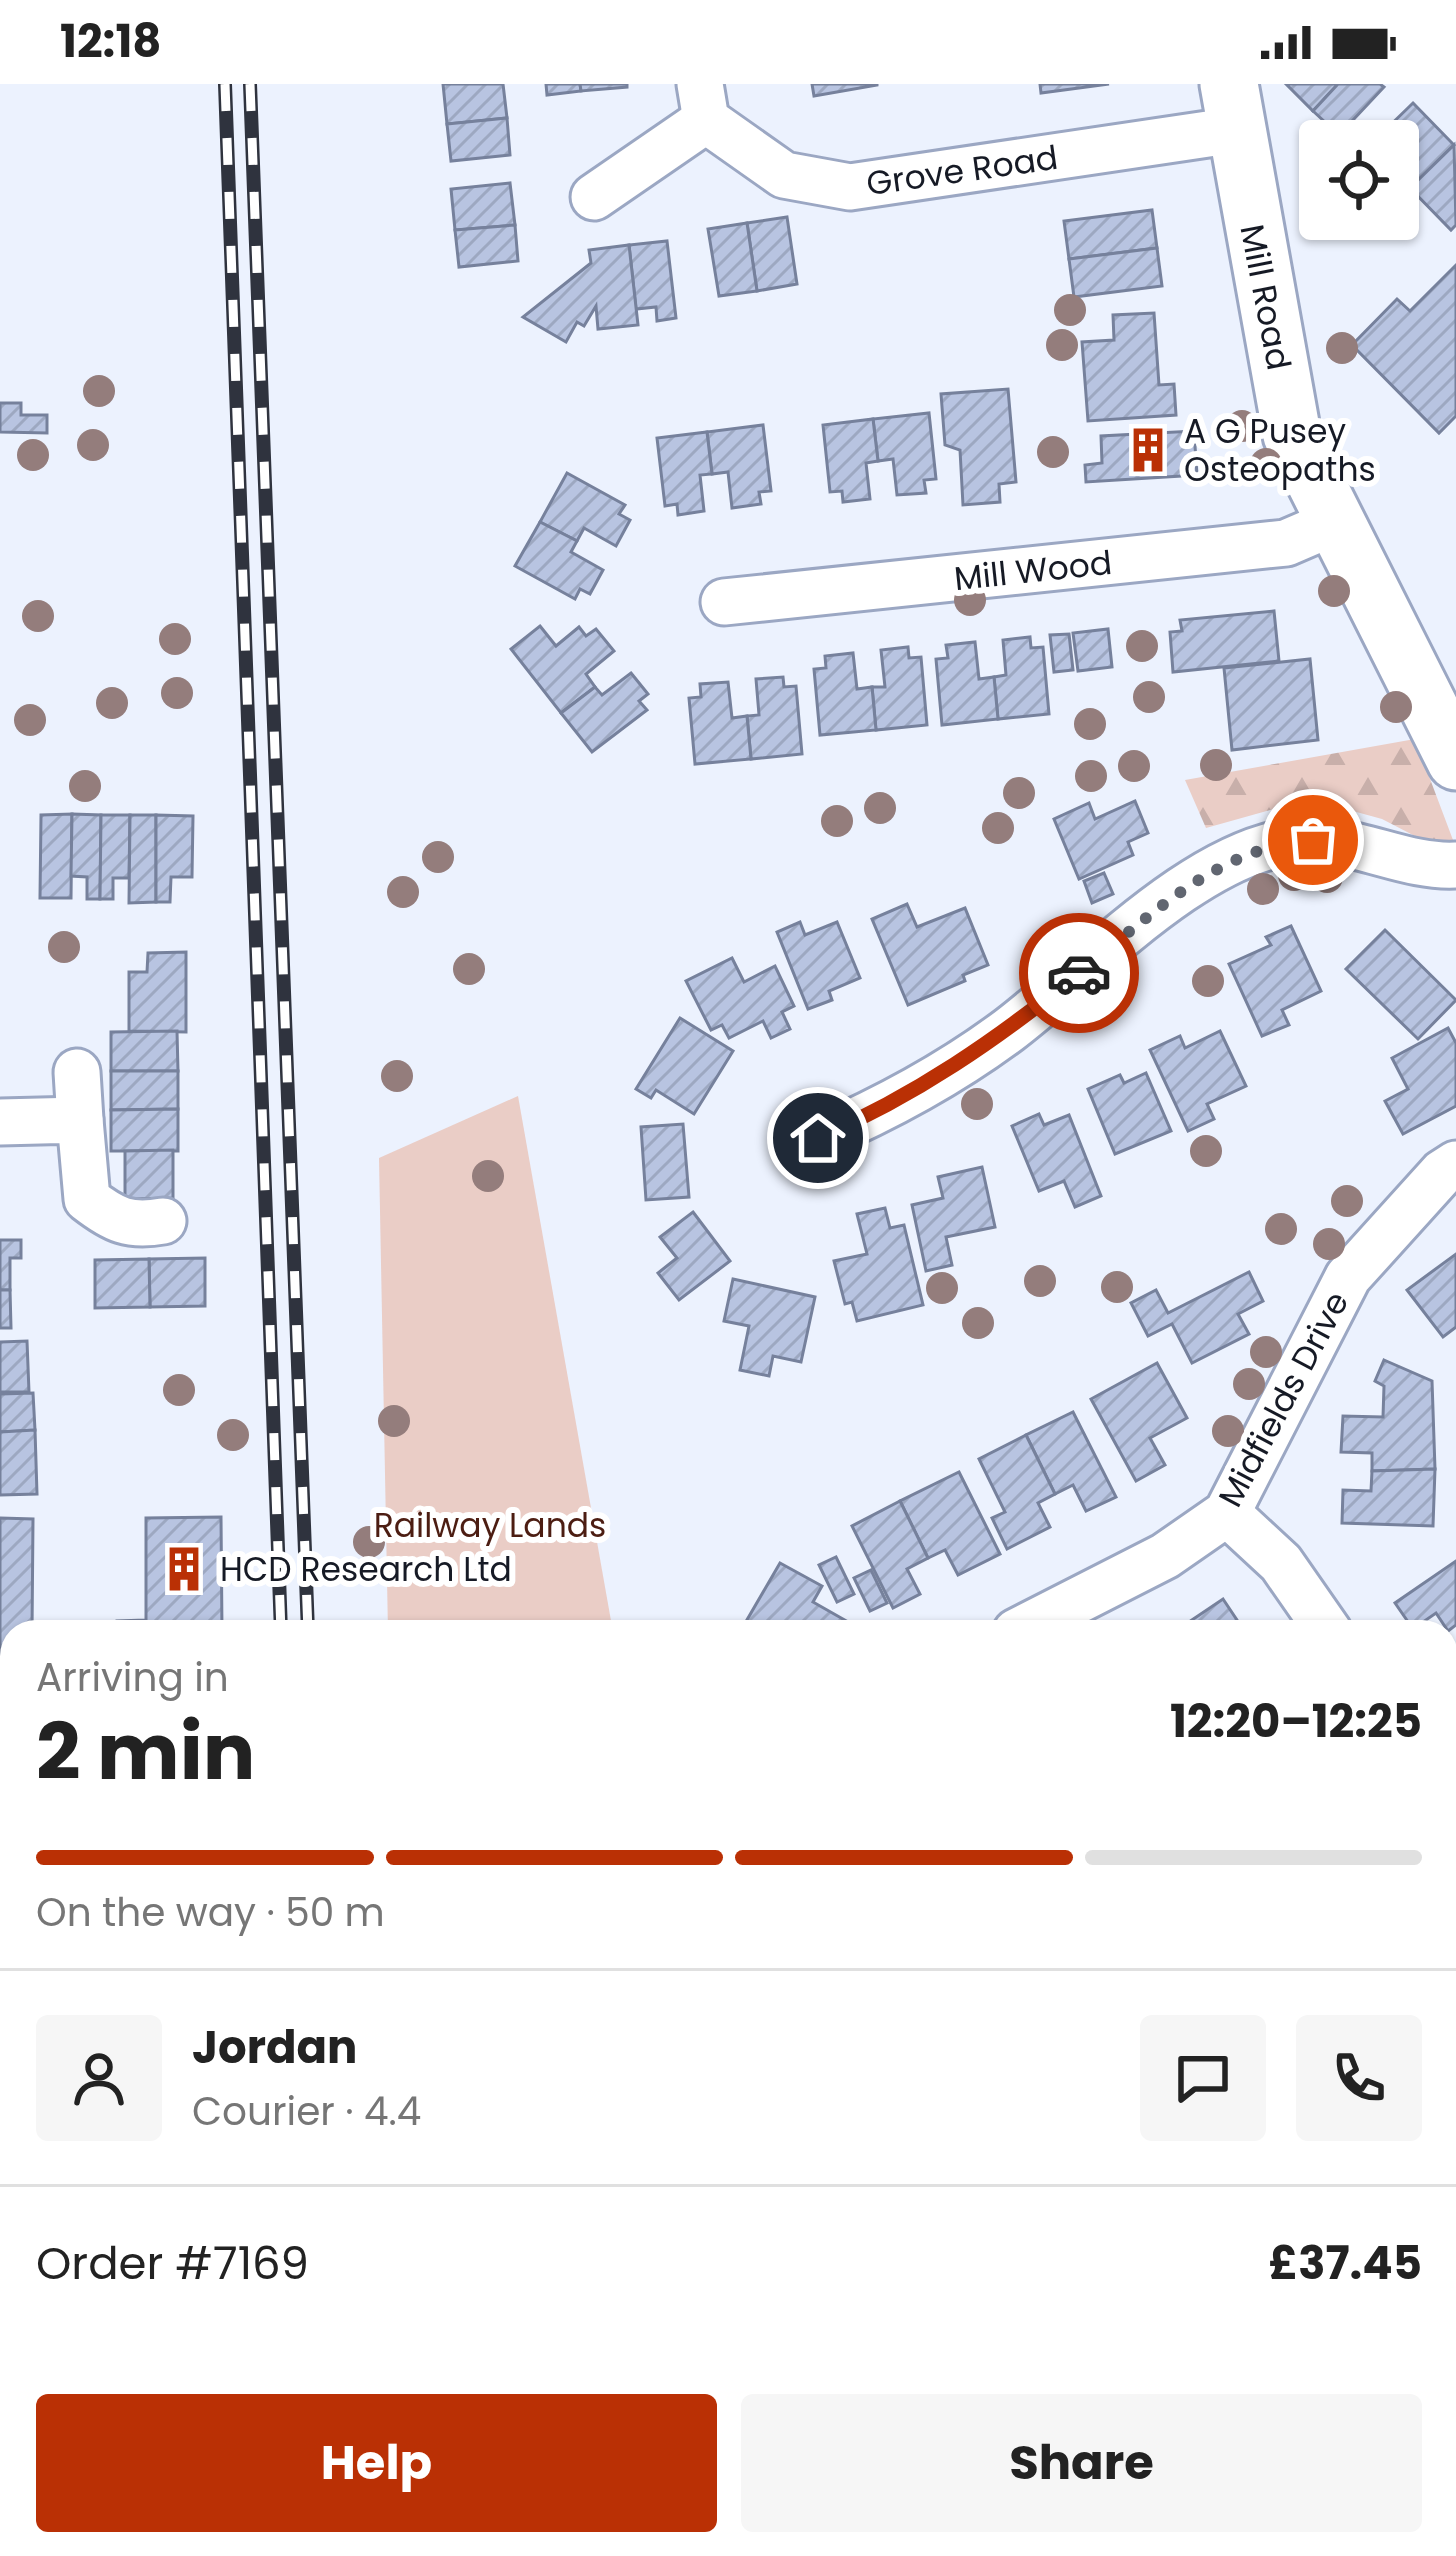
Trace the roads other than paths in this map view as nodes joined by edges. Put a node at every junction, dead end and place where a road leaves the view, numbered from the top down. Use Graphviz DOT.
graph roads {
  1 [pos="703,102"];
  2 [pos="1232,107"];
  3 [pos="594,197"];
  4 [pos="1337,520"];
  5 [pos="724,602"];
  6 [pos="1456,760"];
  7 [pos="1456,865"];
  8 [pos="77,1072"];
  9 [pos="80,1120"];
  10 [pos="0,1122"];
  11 [pos="818,1138"];
  12 [pos="1456,1164"];
  13 [pos="163,1222"];
  14 [pos="1227,1514"];
  15 [pos="1040,1620"];
  16 [pos="1321,1620"];
  1 -- 2 [label="street, Grove Road"];
  1 -- 3 [label="street, Grove Road"];
  2 -- 4 [label="street, Mill Road"];
  4 -- 5 [label="street, Mill Wood"];
  4 -- 6 [label="street, Mill Road"];
  7 -- 11 [label="street"];
  8 -- 9 [label="street"];
  9 -- 10 [label="street"];
  9 -- 13 [label="street"];
  12 -- 14 [label="street, Midfields Drive"];
  14 -- 15 [label="street, Midfields Drive"];
  14 -- 16 [label="street"];
}
